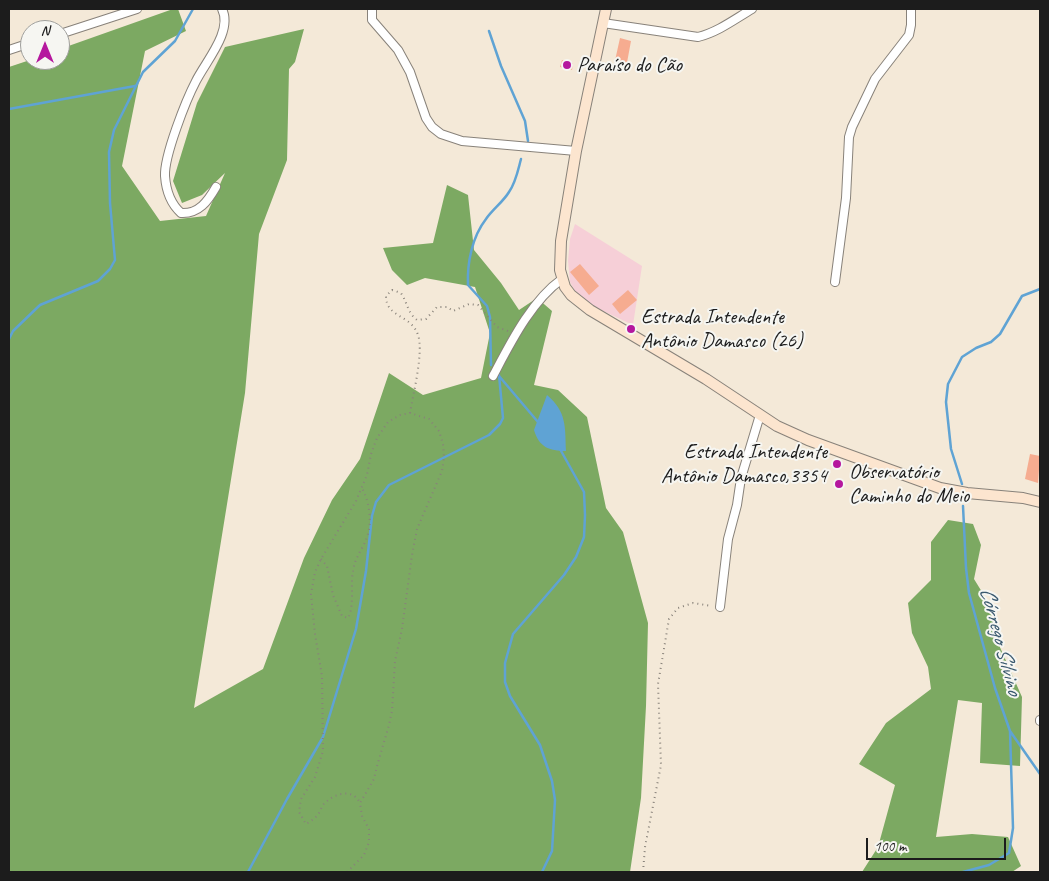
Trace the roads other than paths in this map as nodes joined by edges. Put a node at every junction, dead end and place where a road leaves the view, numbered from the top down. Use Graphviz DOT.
graph roads {
  1 [pos="137,9"];
  2 [pos="222,9"];
  3 [pos="372,9"];
  4 [pos="606,9"];
  5 [pos="752,9"];
  6 [pos="920,9"];
  7 [pos="911,10"];
  8 [pos="603,23"];
  9 [pos="70,31"];
  10 [pos="576,151"];
  11 [pos="216,187"];
  12 [pos="562,280"];
  13 [pos="835,282"];
  14 [pos="493,376"];
  15 [pos="760,416"];
  16 [pos="1040,499"];
  17 [pos="720,607"];
  1 -- 9 [label="street"];
  2 -- 11 [label="street"];
  3 -- 10 [label="street"];
  4 -- 8 [label="main road"];
  5 -- 8 [label="street"];
  6 -- 7 [label="street"];
  7 -- 13 [label="street"];
  8 -- 10 [label="main road"];
  10 -- 12 [label="main road"];
  12 -- 14 [label="street"];
  12 -- 15 [label="main road"];
  15 -- 16 [label="main road"];
  15 -- 17 [label="street"];
}
